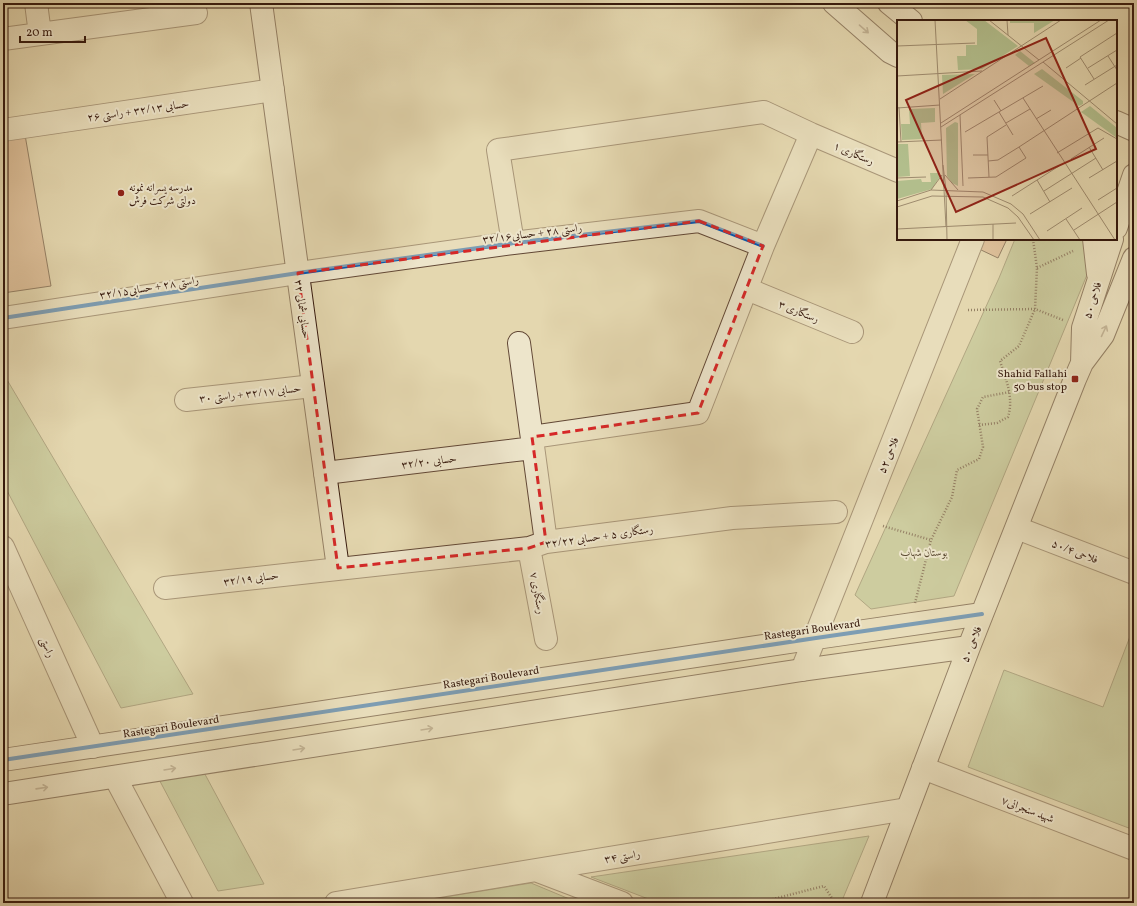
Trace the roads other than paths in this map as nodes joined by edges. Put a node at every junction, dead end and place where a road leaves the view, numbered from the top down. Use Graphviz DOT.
graph roads {
  1 [pos="36,3"];
  2 [pos="261,3"];
  3 [pos="834,3"];
  4 [pos="889,3"];
  5 [pos="196,13"];
  6 [pos="910,20"];
  7 [pos="40,34"];
  8 [pos="3,39"];
  9 [pos="897,56"];
  10 [pos="273,90"];
  11 [pos="1117,122"];
  12 [pos="3,130"];
  13 [pos="1134,130"];
  14 [pos="810,134"];
  15 [pos="897,171"];
  16 [pos="1129,175"];
  17 [pos="1117,224"];
  18 [pos="973,240"];
  19 [pos="1100,240"];
  20 [pos="513,244"];
  21 [pos="763,246"];
  22 [pos="1134,258"];
  23 [pos="298,273"];
  24 [pos="1127,285"];
  25 [pos="747,289"];
  26 [pos="3,318"];
  27 [pos="852,332"];
  28 [pos="519,343"];
  29 [pos="1082,364"];
  30 [pos="313,386"];
  31 [pos="186,400"];
  32 [pos="533,443"];
  33 [pos="325,473"];
  34 [pos="836,512"];
  35 [pos="1017,528"];
  36 [pos="538,545"];
  37 [pos="3,547"];
  38 [pos="338,568"];
  39 [pos="1134,573"];
  40 [pos="165,588"];
  41 [pos="982,614"];
  42 [pos="816,638"];
  43 [pos="546,639"];
  44 [pos="969,647"];
  45 [pos="802,670"];
  46 [pos="93,747"];
  47 [pos="3,760"];
  48 [pos="923,768"];
  49 [pos="115,777"];
  50 [pos="3,794"];
  51 [pos="908,809"];
  52 [pos="1134,849"];
  53 [pos="537,870"];
  54 [pos="182,903"];
  55 [pos="336,903"];
  56 [pos="622,903"];
  57 [pos="872,903"];
  1 -- 7 [label="street"];
  2 -- 10 [label="street, حسابی شمالی ۳۲"];
  3 -- 9 [label="street, one-way"];
  4 -- 6 [label="street"];
  5 -- 7 [label="street"];
  7 -- 8 [label="street"];
  10 -- 12 [label="street, حسابی ۳۲/۱۳ + راستی ۲۶"];
  10 -- 23 [label="street, حسابی شمالی ۳۲"];
  11 -- 13 [label="street"];
  14 -- 15 [label="street, رستگاری ۱"];
  14 -- 20 [label="street, رستگاری ۱"];
  14 -- 21 [label="street"];
  16 -- 17 [label="street"];
  18 -- 42 [label="street, فلاحی ۵۲"];
  19 -- 29 [label="street, فلاحی ۵۰"];
  20 -- 21 [label="street, راستی ۲۸ + حسابی۳۲/۱۶"];
  20 -- 23 [label="street, راستی ۲۸ + حسابی۳۲/۱۶"];
  21 -- 25 [label="street"];
  22 -- 24 [label="street, فلاحی ۵۰"];
  23 -- 26 [label="street, راستی ۲۸ + حسابی۳۲/۱۵"];
  23 -- 30 [label="street, حسابی شمالی ۳۲"];
  29 -- 24 [label="street, فلاحی ۵۰, one-way"];
  25 -- 27 [label="street, رستگاری ۳"];
  25 -- 32 [label="street, حسابی ۳۲/۲۰"];
  28 -- 32 [label="street, رستگاری ۷"];
  29 -- 35 [label="street, فلاحی ۵۰"];
  30 -- 31 [label="street, حسابی ۳۲/۱۷ + راستی ۳۰"];
  30 -- 33 [label="street, حسابی شمالی ۳۲"];
  32 -- 33 [label="street, حسابی ۳۲/۲۰"];
  32 -- 36 [label="street, رستگاری ۷"];
  33 -- 38 [label="street, حسابی شمالی ۳۲"];
  34 -- 36 [label="street, رستگاری ۵ + حسابی ۳۲/۲۲"];
  35 -- 39 [label="street, فلاحی ۵۰/۴"];
  35 -- 41 [label="street, فلاحی ۵۰"];
  36 -- 38 [label="street, رستگاری ۵ + حسابی ۳۲/۲۲"];
  36 -- 43 [label="street, رستگاری ۷"];
  37 -- 46 [label="street, راستی"];
  38 -- 40 [label="street, حسابی ۳۲/۱۹"];
  41 -- 42 [label="street, Rastegari Boulevard"];
  41 -- 44 [label="street, فلاحی ۵۰"];
  42 -- 45 [label="street, فلاحی ۵۲"];
  42 -- 46 [label="street, Rastegari Boulevard"];
  44 -- 45 [label="street"];
  44 -- 48 [label="street, فلاحی ۵۰"];
  49 -- 45 [label="street, one-way"];
  46 -- 47 [label="street, Rastegari Boulevard"];
  48 -- 51 [label="street, فلاحی ۵۰"];
  48 -- 52 [label="street, شهید سنجرانی۷"];
  50 -- 49 [label="street, one-way"];
  49 -- 54 [label="street"];
  51 -- 53 [label="street, راستی ۳۴"];
  51 -- 57 [label="street, فلاحی ۵۰"];
  53 -- 55 [label="street, راستی ۳۴"];
  53 -- 56 [label="street"];
}
